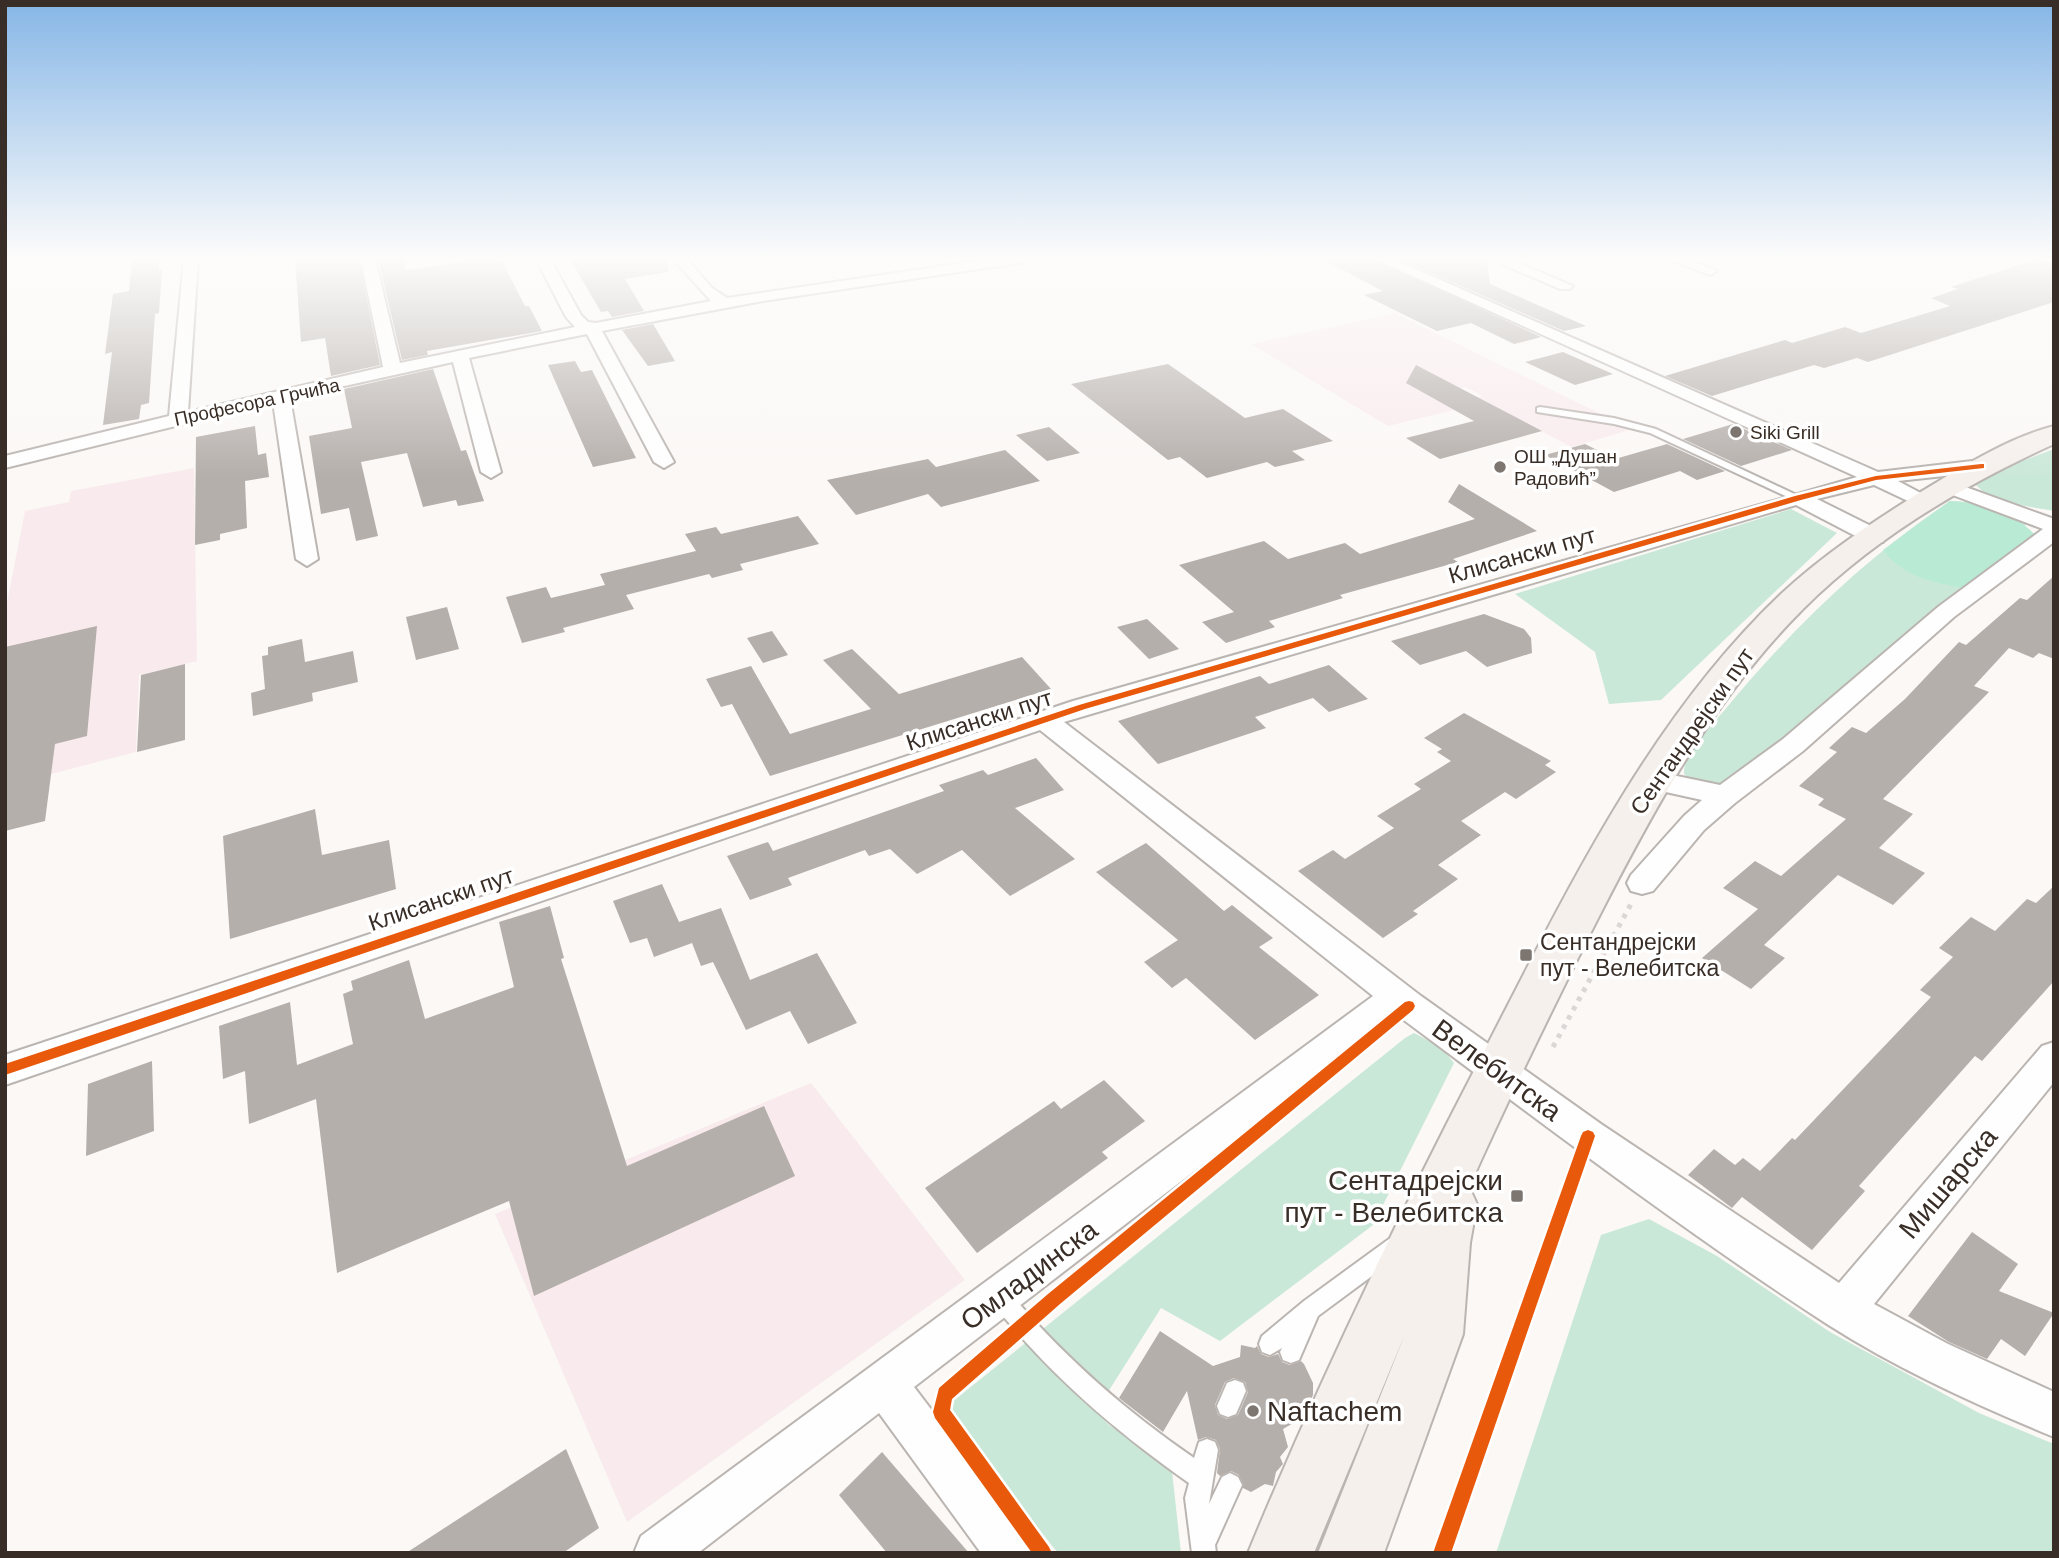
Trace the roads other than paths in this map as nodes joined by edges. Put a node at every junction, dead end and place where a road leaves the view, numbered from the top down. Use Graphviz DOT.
graph roads {
  1 [pos="185,332"];
  2 [pos="384,332"];
  3 [pos="568,332"];
  4 [pos="591,332"];
  5 [pos="1546,332"];
  6 [pos="460,357"];
  7 [pos="393,372"];
  8 [pos="281,396"];
  9 [pos="1540,410"];
  10 [pos="178,418"];
  11 [pos="2054,434"];
  12 [pos="5,462"];
  13 [pos="664,462"];
  14 [pos="1981,466"];
  15 [pos="491,472"];
  16 [pos="1876,478"];
  17 [pos="1937,495"];
  18 [pos="1798,498"];
  19 [pos="2054,529"];
  20 [pos="1875,537"];
  21 [pos="307,559"];
  22 [pos="1044,720"];
  23 [pos="1653,780"];
  24 [pos="1725,796"];
  25 [pos="1642,883"];
  26 [pos="1398,996"];
  27 [pos="2054,1056"];
  28 [pos="5,1070"];
  29 [pos="1498,1070"];
  30 [pos="1461,1148"];
  31 [pos="1424,1228"];
  32 [pos="1000,1297"];
  33 [pos="1311,1308"];
  34 [pos="1843,1310"];
  35 [pos="1270,1344"];
  36 [pos="1291,1352"];
  37 [pos="884,1384"];
  38 [pos="2054,1415"];
  39 [pos="1207,1450"];
  40 [pos="1199,1476"];
  41 [pos="1230,1485"];
  42 [pos="1203,1550"];
  43 [pos="658,1553"];
  44 [pos="1011,1553"];
  45 [pos="1281,1553"];
  46 [pos="1351,1553"];
  1 -- 10 [label="street"];
  2 -- 7 [label="street"];
  3 -- 6 [label="street, Професора Грчића"];
  4 -- 13 [label="street"];
  5 -- 16 [label="street"];
  6 -- 7 [label="street, Професора Грчића"];
  6 -- 15 [label="street"];
  7 -- 8 [label="street, Професора Грчића"];
  8 -- 10 [label="street, Професора Грчића"];
  8 -- 21 [label="street"];
  9 -- 18 [label="lane"];
  10 -- 12 [label="street, Професора Грчића"];
  11 -- 14 [label="main road, Сентандрејски пут"];
  14 -- 16 [label="street, Клисански пут"];
  14 -- 17 [label="main road, Сентандрејски пут"];
  16 -- 17 [label="street"];
  16 -- 18 [label="street, Клисански пут"];
  17 -- 19 [label="street"];
  17 -- 20 [label="main road, Сентандрејски пут"];
  18 -- 20 [label="street"];
  18 -- 22 [label="street, Клисански пут"];
  19 -- 24 [label="street"];
  20 -- 23 [label="main road, Сентандрејски пут"];
  22 -- 26 [label="street, Велебитска"];
  22 -- 28 [label="street, Клисански пут"];
  23 -- 24 [label="street"];
  23 -- 29 [label="main road, Сентандрејски пут"];
  24 -- 25 [label="street"];
  26 -- 29 [label="street, Велебитска"];
  26 -- 32 [label="street, Омладинска"];
  27 -- 34 [label="street, Мишарска"];
  29 -- 30 [label="main road, Сентандрејски пут"];
  29 -- 34 [label="street, Велебитска"];
  30 -- 31 [label="main road, Сентандрејски пут"];
  30 -- 46 [label="main road, Сентандрејски пут"];
  31 -- 33 [label="lane"];
  31 -- 45 [label="main road, Сентандрејски пут"];
  32 -- 37 [label="street, Омладинска"];
  32 -- 40 [label="lane"];
  33 -- 35 [label="lane"];
  33 -- 36 [label="lane"];
  34 -- 38 [label="street, Велебитска"];
  37 -- 43 [label="street, Омладинска"];
  37 -- 44 [label="street"];
  39 -- 40 [label="lane"];
  40 -- 42 [label="lane"];
  41 -- 42 [label="lane"];
}
